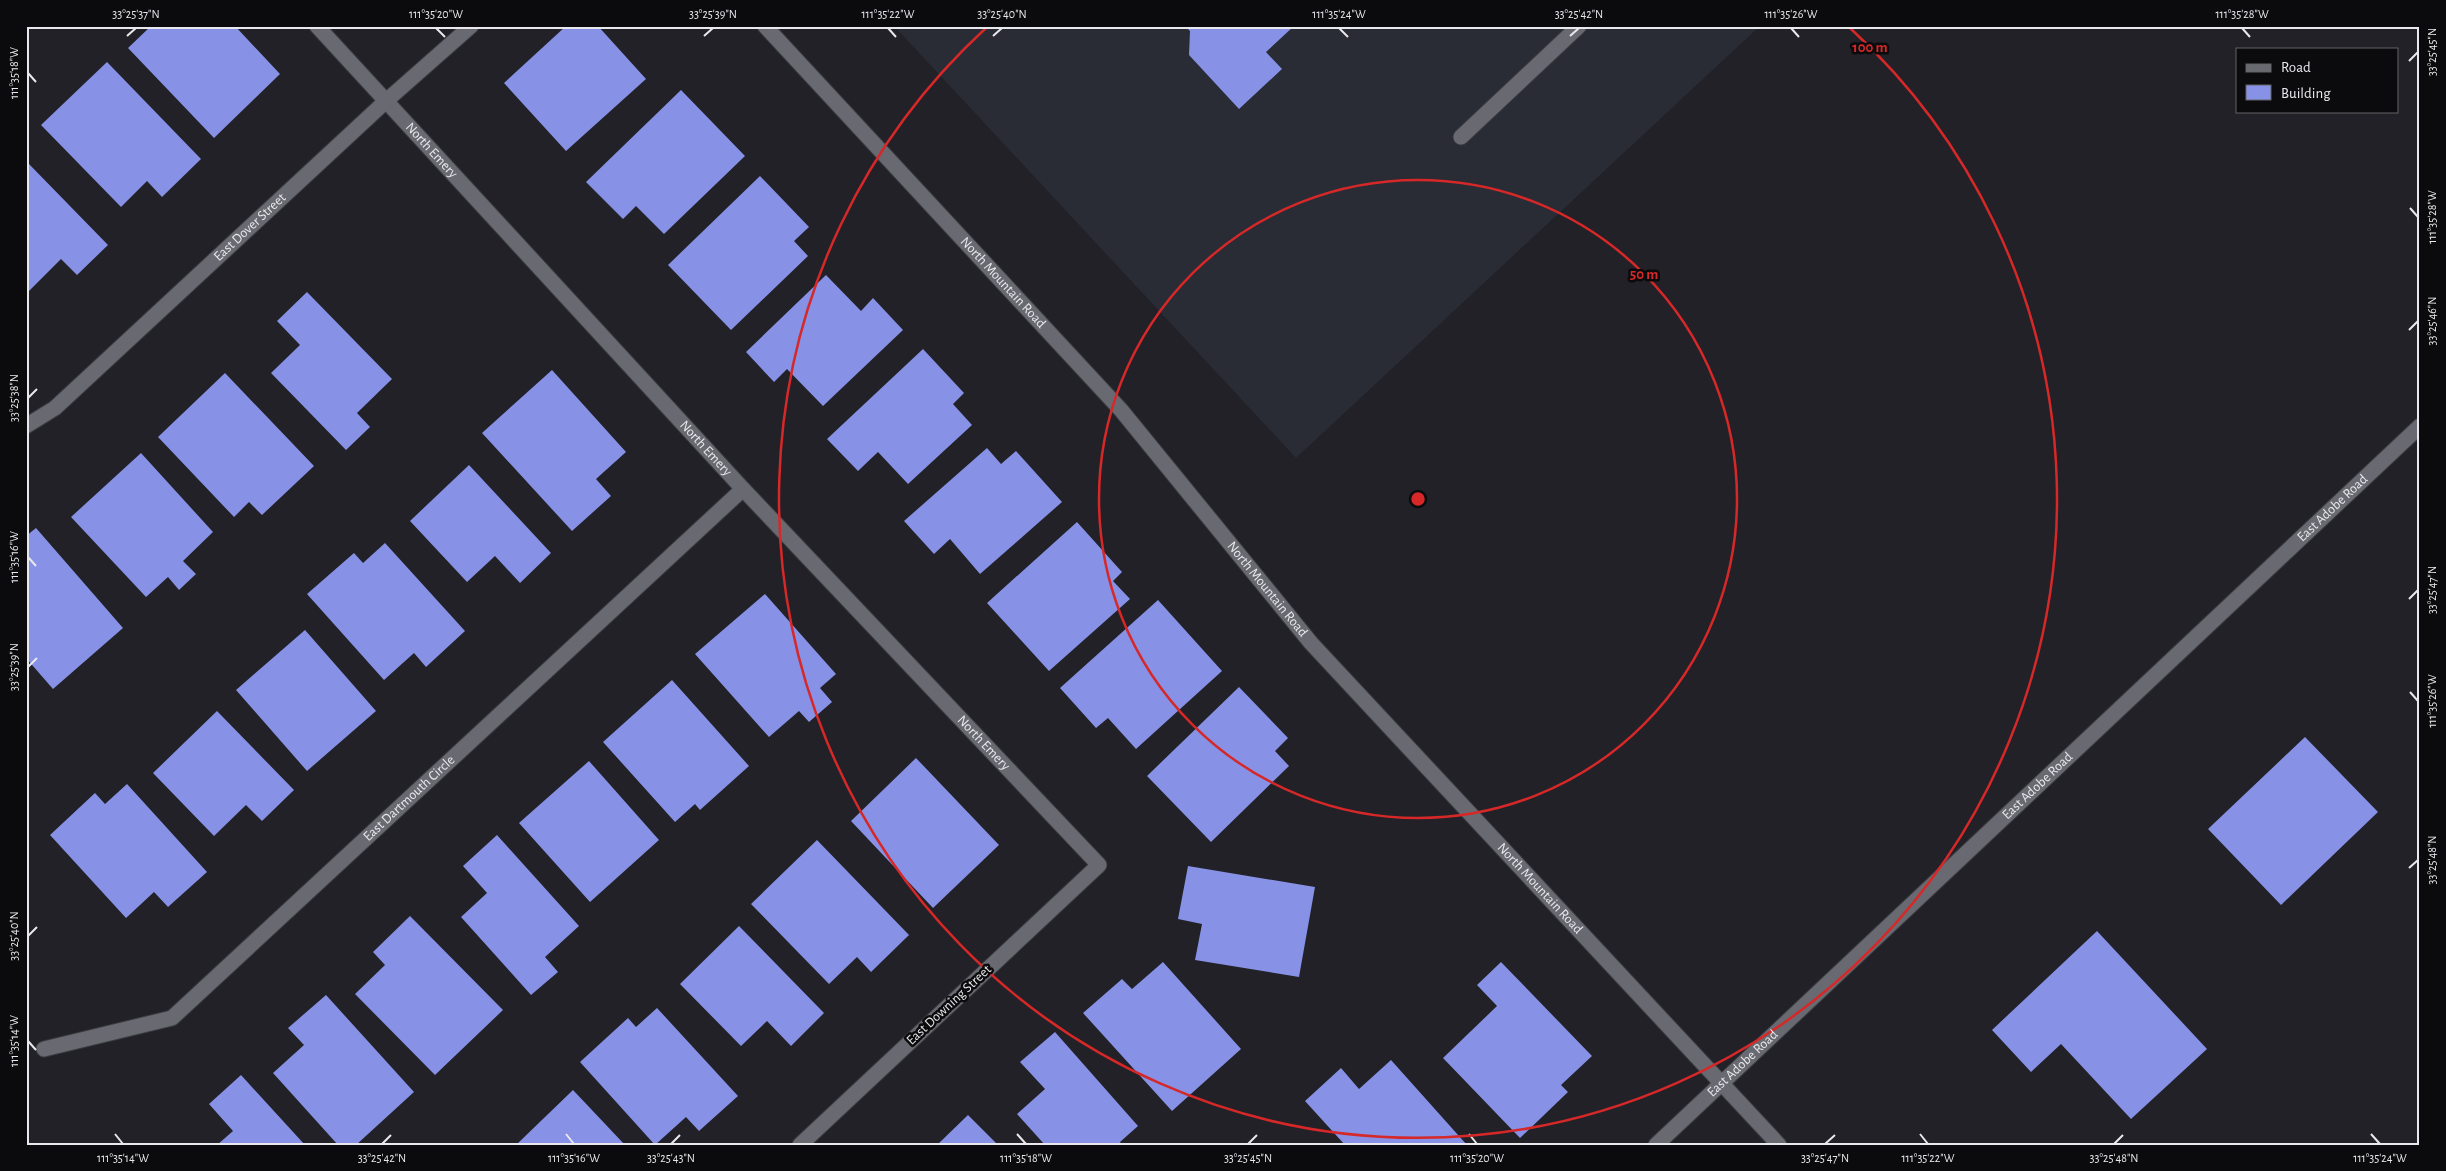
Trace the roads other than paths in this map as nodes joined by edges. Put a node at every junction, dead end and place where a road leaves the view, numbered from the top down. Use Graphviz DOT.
graph roads {
  1 [pos="317,26"];
  2 [pos="471,26"];
  3 [pos="765,26"];
  4 [pos="1579,26"];
  5 [pos="386,101"];
  6 [pos="1460,137"];
  7 [pos="26,426"];
  8 [pos="2420,426"];
  9 [pos="743,489"];
  10 [pos="1099,865"];
  11 [pos="44,1049"];
  12 [pos="1720,1084"];
  13 [pos="800,1145"];
  14 [pos="1656,1145"];
  15 [pos="1779,1145"];
  1 -- 5 [label="street, North Emery"];
  2 -- 5 [label="street, East Dover Street"];
  3 -- 12 [label="street, North Mountain Road"];
  4 -- 6 [label="street"];
  5 -- 7 [label="street, East Dover Street"];
  5 -- 9 [label="street, North Emery"];
  8 -- 12 [label="street, East Adobe Road"];
  9 -- 10 [label="street, North Emery"];
  9 -- 11 [label="street, East Dartmouth Circle"];
  10 -- 13 [label="street, East Downing Street"];
  12 -- 14 [label="street, East Adobe Road"];
  12 -- 15 [label="street, North Mountain Road"];
}
